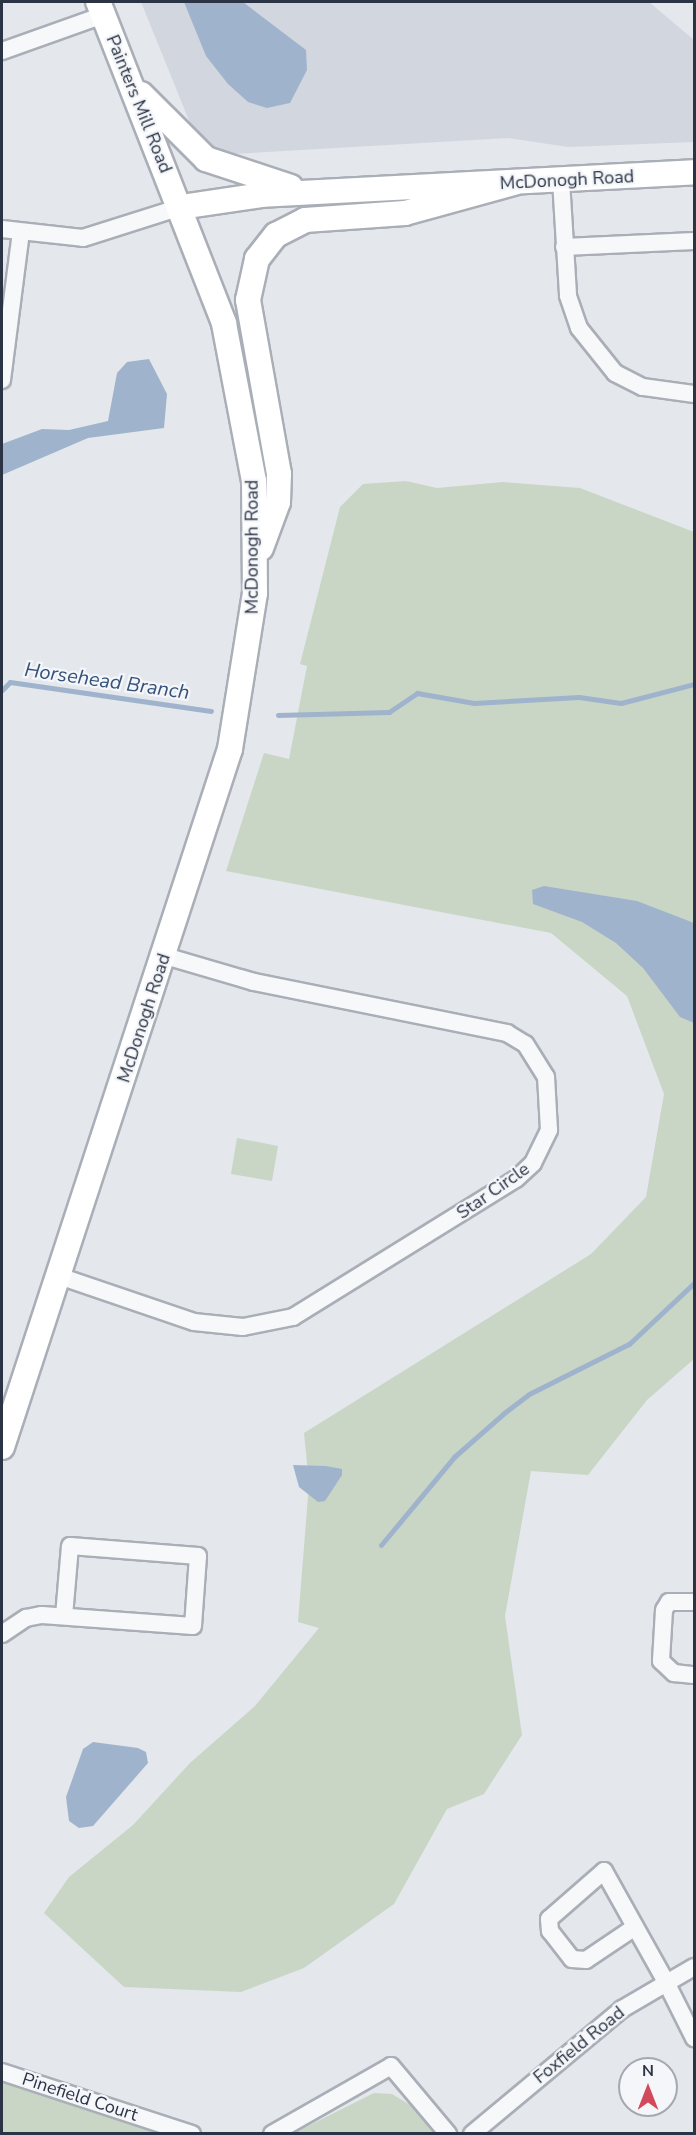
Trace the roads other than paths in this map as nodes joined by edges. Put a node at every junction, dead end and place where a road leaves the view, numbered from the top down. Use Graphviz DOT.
graph roads {
  1 [pos="100,8"];
  2 [pos="2,51"];
  3 [pos="132,85"];
  4 [pos="694,172"];
  5 [pos="561,180"];
  6 [pos="514,183"];
  7 [pos="310,193"];
  8 [pos="181,207"];
  9 [pos="2,229"];
  10 [pos="21,232"];
  11 [pos="694,241"];
  12 [pos="564,247"];
  13 [pos="2,380"];
  14 [pos="694,394"];
  15 [pos="255,564"];
  16 [pos="165,956"];
  17 [pos="59,1276"];
  18 [pos="2,1447"];
  19 [pos="694,1602"];
  20 [pos="64,1616"];
  21 [pos="2,1634"];
  22 [pos="694,1675"];
  23 [pos="635,1927"];
  24 [pos="694,1967"];
  25 [pos="666,1982"];
  26 [pos="694,2038"];
  27 [pos="2,2072"];
  28 [pos="192,2133"];
  29 [pos="272,2133"];
  30 [pos="448,2133"];
  31 [pos="472,2133"];
  1 -- 2 [label="street"];
  1 -- 3 [label="main road, Painters Mill Road"];
  3 -- 7 [label="main road"];
  3 -- 8 [label="main road, Painters Mill Road"];
  4 -- 5 [label="main road, McDonogh Road"];
  5 -- 6 [label="main road, McDonogh Road"];
  5 -- 12 [label="street"];
  6 -- 7 [label="main road, McDonogh Road"];
  6 -- 15 [label="main road"];
  7 -- 8 [label="main road, McDonogh Road"];
  8 -- 10 [label="street"];
  8 -- 15 [label="main road, McDonogh Road"];
  9 -- 10 [label="street"];
  10 -- 13 [label="street"];
  11 -- 12 [label="street"];
  12 -- 14 [label="street"];
  15 -- 16 [label="main road, McDonogh Road"];
  16 -- 17 [label="main road, McDonogh Road"];
  16 -- 17 [label="street, Star Circle"];
  17 -- 18 [label="main road, McDonogh Road"];
  19 -- 22 [label="street"];
  20 -- 20 [label="street"];
  20 -- 21 [label="street"];
  23 -- 23 [label="street"];
  23 -- 25 [label="street"];
  24 -- 25 [label="street, Foxfield Road"];
  25 -- 26 [label="street"];
  25 -- 31 [label="street, Foxfield Road"];
  27 -- 28 [label="street, Pinefield Court"];
  29 -- 30 [label="street"];
}
